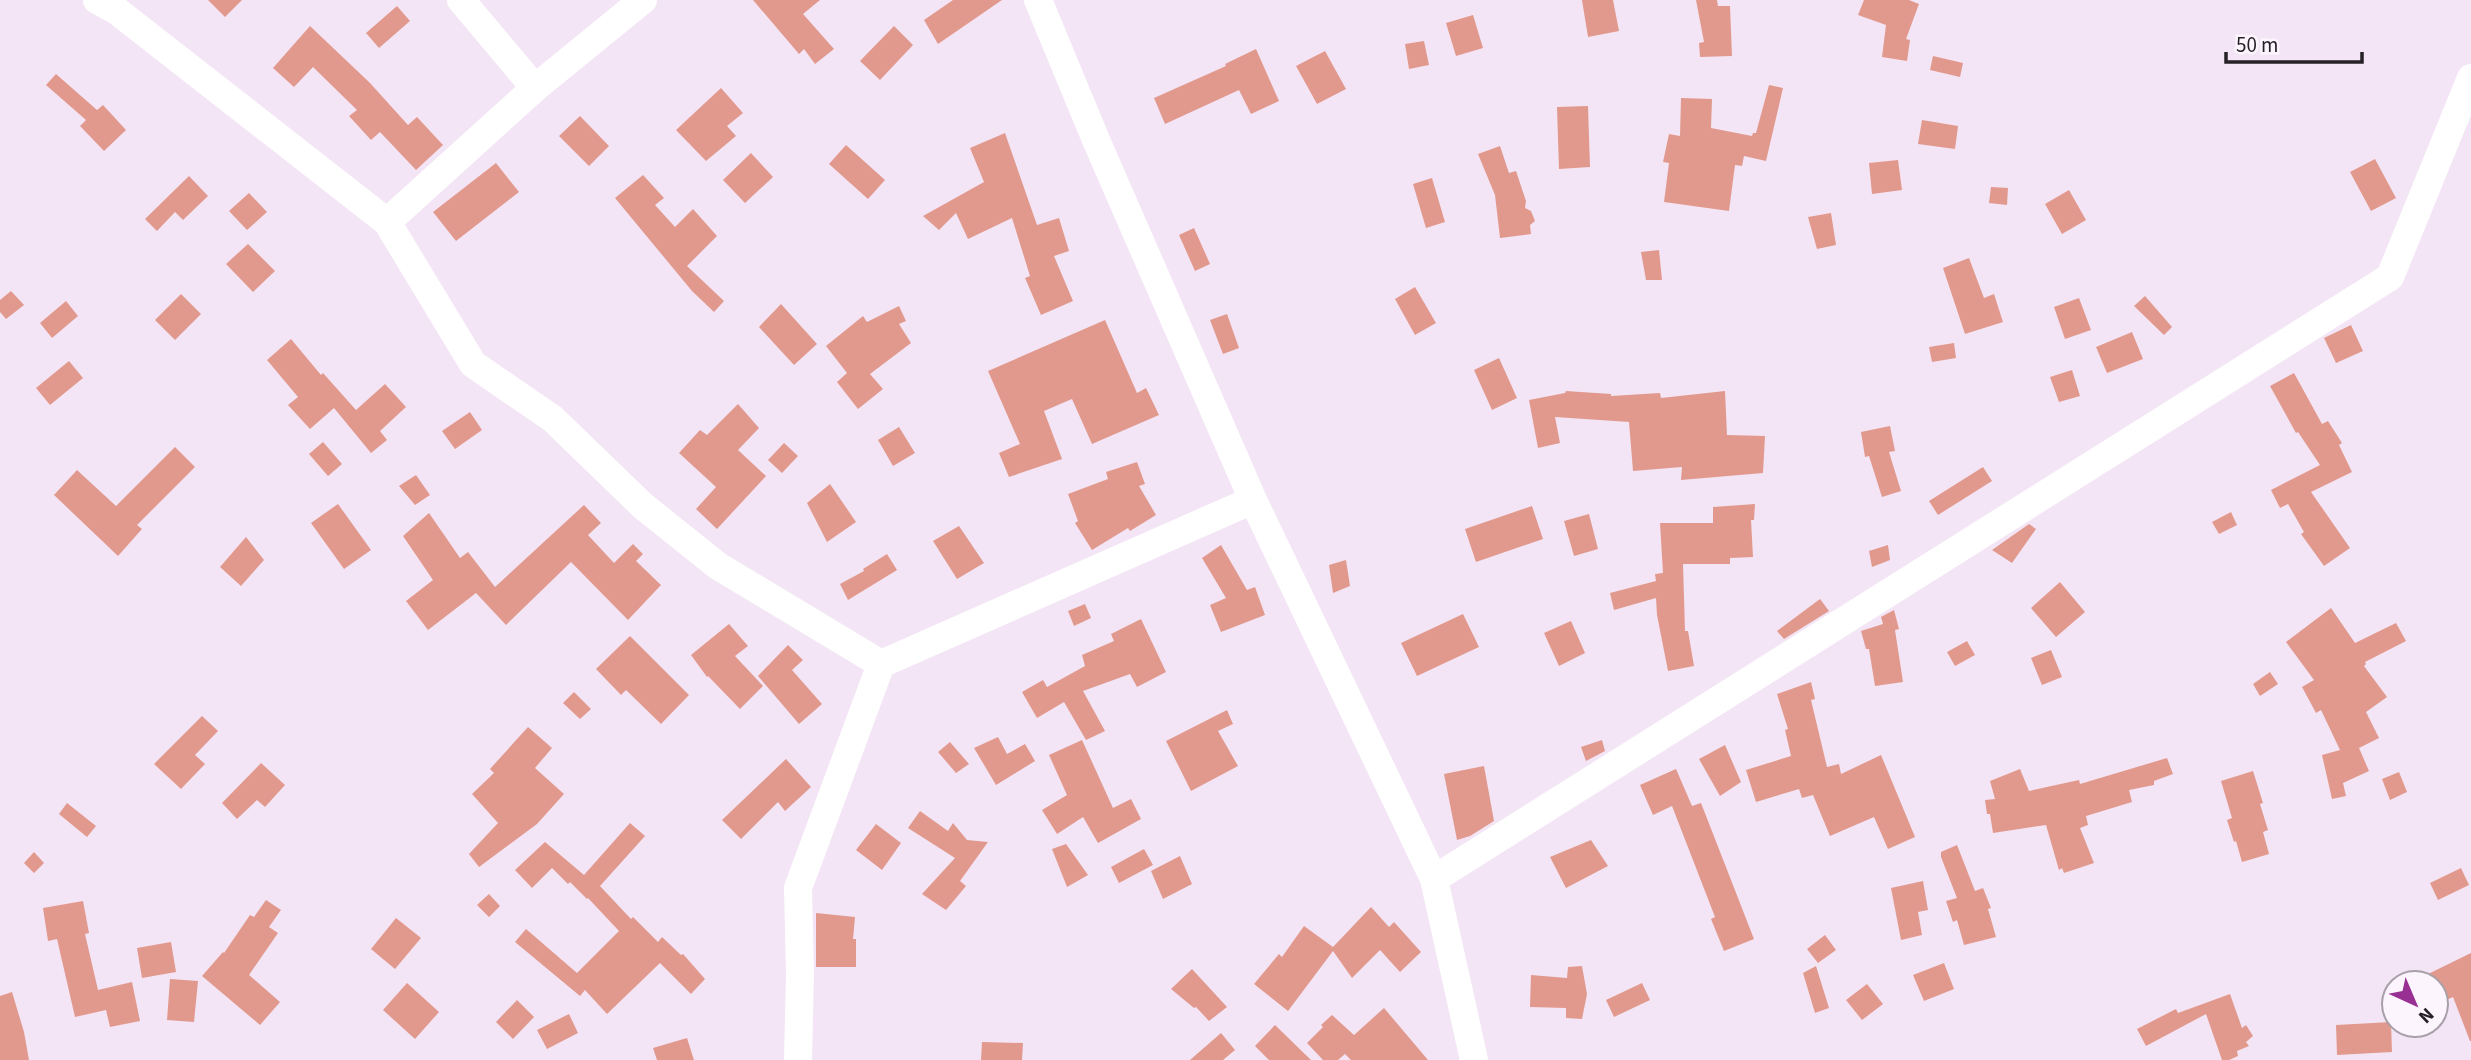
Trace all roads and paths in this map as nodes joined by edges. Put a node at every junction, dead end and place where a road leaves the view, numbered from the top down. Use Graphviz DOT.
graph roads {
  1 [pos="97,0"];
  2 [pos="461,0"];
  3 [pos="643,0"];
  4 [pos="1038,0"];
  5 [pos="2471,78"];
  6 [pos="535,88"];
  7 [pos="387,222"];
  8 [pos="1253,500"];
  9 [pos="881,664"];
  10 [pos="1434,879"];
  11 [pos="798,1060"];
  12 [pos="1474,1060"];
  1 -- 7 [label="street"];
  2 -- 6 [label="street"];
  3 -- 6 [label="street"];
  4 -- 8 [label="street"];
  5 -- 10 [label="street"];
  6 -- 7 [label="street"];
  7 -- 9 [label="street"];
  8 -- 9 [label="street"];
  8 -- 10 [label="street"];
  9 -- 11 [label="street"];
  10 -- 12 [label="street"];
}
